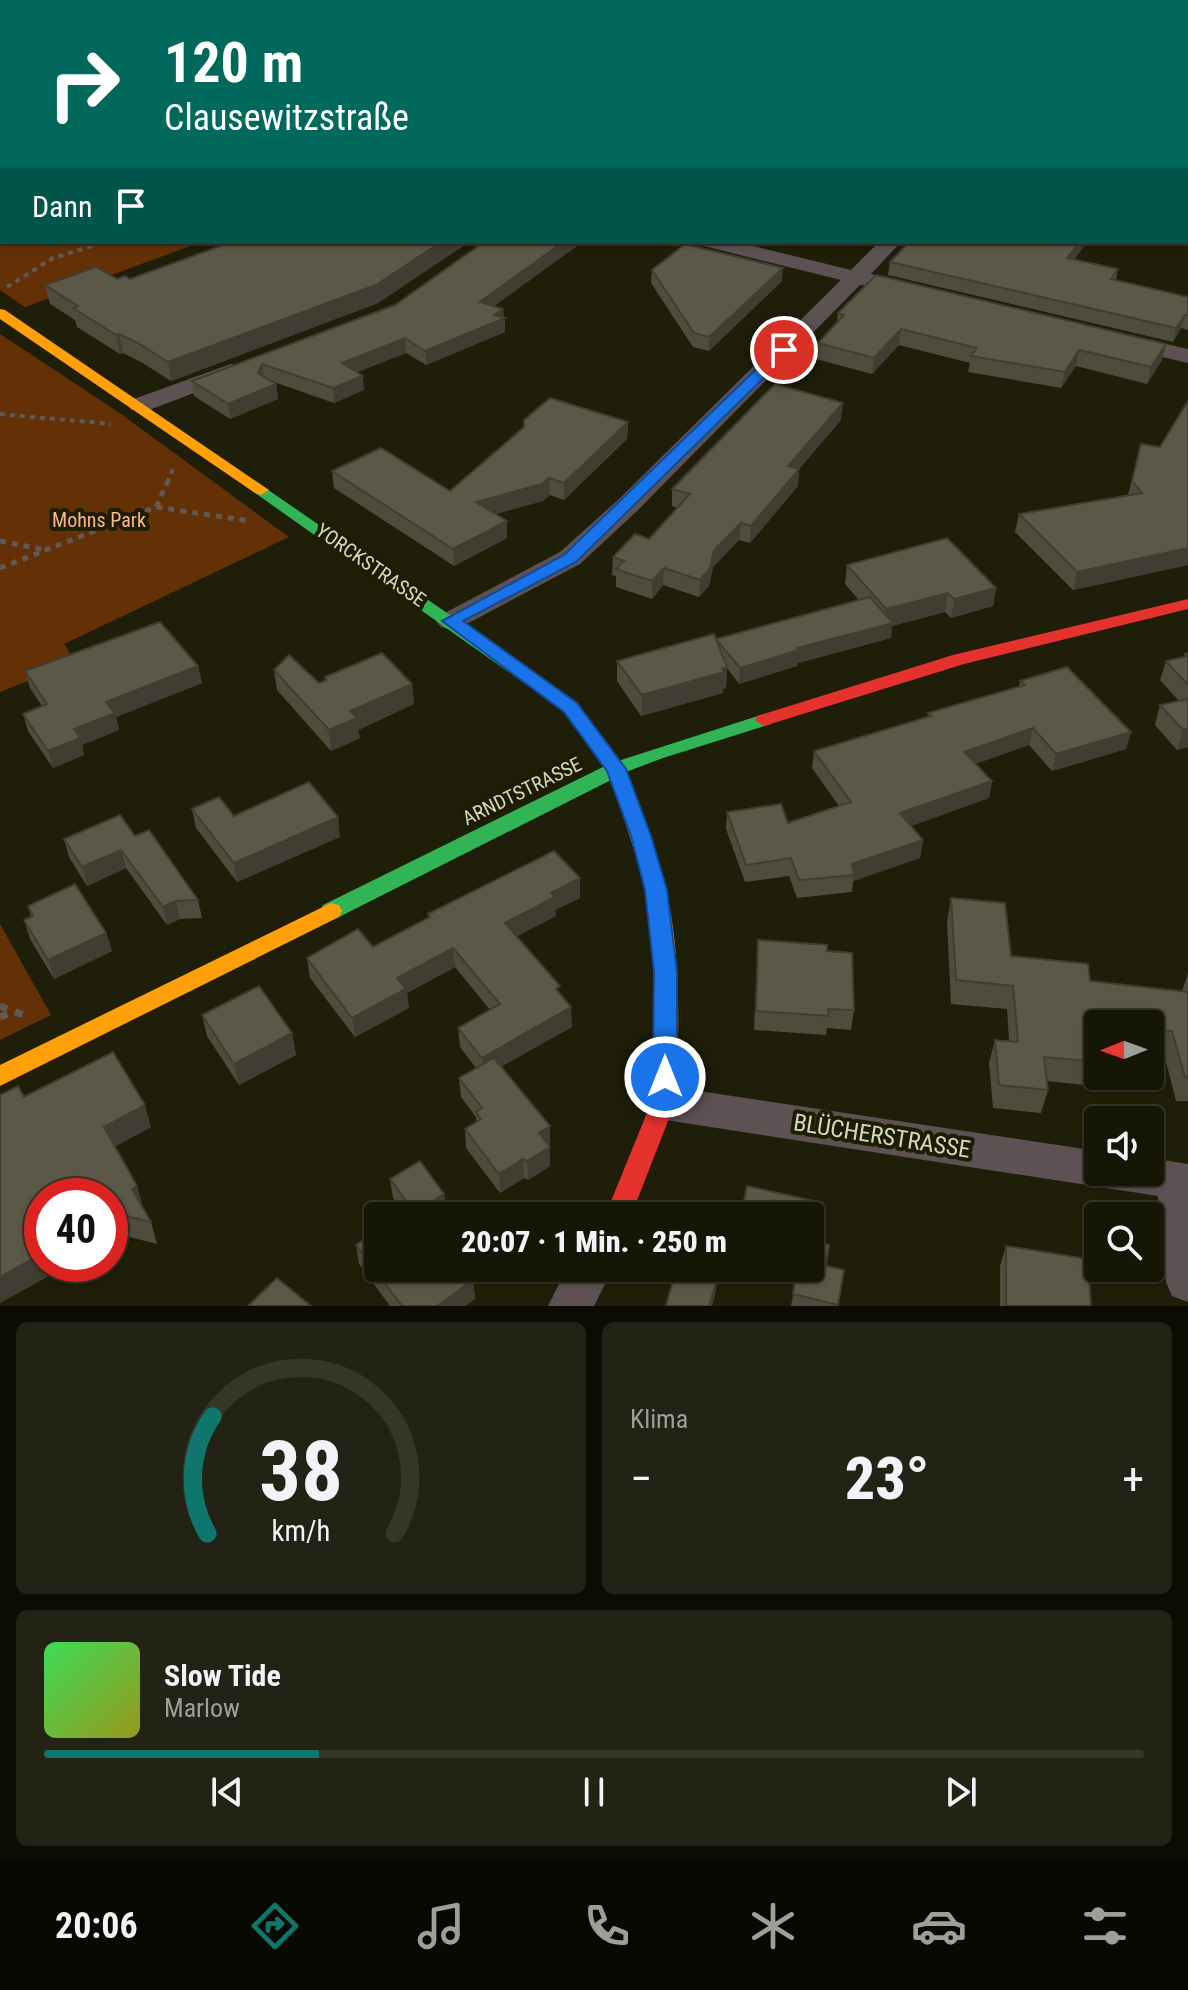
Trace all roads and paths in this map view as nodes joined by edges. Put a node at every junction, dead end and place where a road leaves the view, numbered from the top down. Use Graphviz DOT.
graph roads {
  1 [pos="97,244"];
  2 [pos="719,244"];
  3 [pos="889,244"];
  4 [pos="857,278"];
  5 [pos="888,285"];
  6 [pos="0,293"];
  7 [pos="0,313"];
  8 [pos="1098,335"];
  9 [pos="1188,356"];
  10 [pos="258,360"];
  11 [pos="140,405"];
  12 [pos="0,414"];
  13 [pos="115,424"];
  14 [pos="167,464"];
  15 [pos="156,507"];
  16 [pos="296,513"];
  17 [pos="0,541"];
  18 [pos="49,550"];
  19 [pos="0,568"];
  20 [pos="1188,604"];
  21 [pos="451,621"];
  22 [pos="616,769"];
  23 [pos="0,1006"];
  24 [pos="0,1017"];
  25 [pos="0,1076"];
  26 [pos="665,1103"];
  27 [pos="1084,1167"];
  28 [pos="1182,1181"];
  29 [pos="624,1202"];
  30 [pos="583,1282"];
  31 [pos="1188,1282"];
  32 [pos="570,1306"];
  1 -- 6 [label="path"];
  2 -- 4 [label="street"];
  3 -- 4 [label="street"];
  4 -- 5 [label="street"];
  4 -- 21 [label="street"];
  7 -- 11 [label="street, YORCKSTRASSE"];
  8 -- 9 [label="street"];
  10 -- 11 [label="street"];
  11 -- 16 [label="street, YORCKSTRASSE"];
  12 -- 13 [label="path"];
  14 -- 15 [label="path"];
  15 -- 16 [label="path"];
  15 -- 18 [label="path"];
  16 -- 21 [label="street, YORCKSTRASSE"];
  17 -- 18 [label="path"];
  18 -- 19 [label="path"];
  20 -- 22 [label="street, ARNDTSTRASSE"];
  21 -- 22 [label="street, YORCKSTRASSE"];
  22 -- 25 [label="street, ARNDTSTRASSE"];
  22 -- 26 [label="street, YORCKSTRASSE"];
  23 -- 24 [label="path"];
  26 -- 27 [label="street, BLÜCHERSTRASSE"];
  26 -- 29 [label="street, YORCKSTRASSE"];
  28 -- 31 [label="street"];
  30 -- 32 [label="street"];
}
